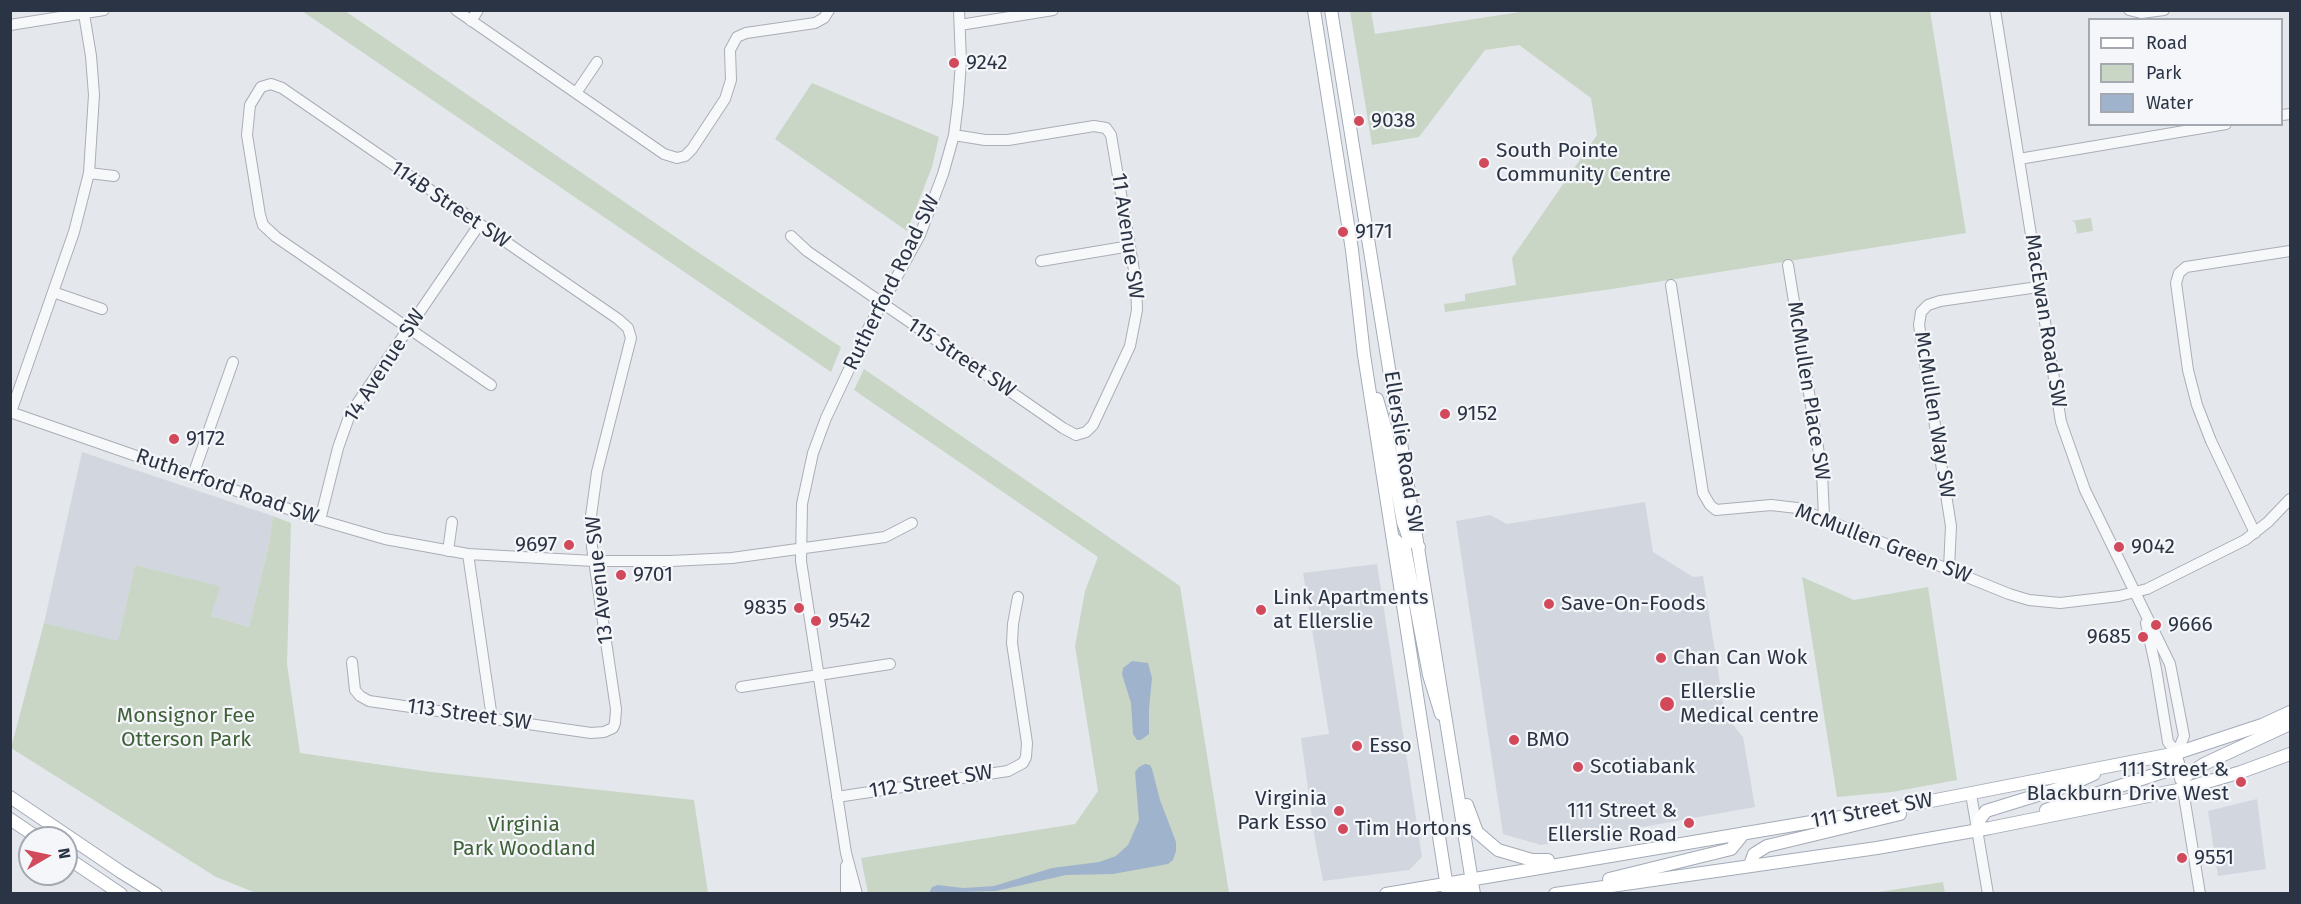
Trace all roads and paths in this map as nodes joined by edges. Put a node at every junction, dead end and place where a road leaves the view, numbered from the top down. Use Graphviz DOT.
graph roads {
  1 [pos="104,10"];
  2 [pos="456,10"];
  3 [pos="478,10"];
  4 [pos="959,10"];
  5 [pos="1053,10"];
  6 [pos="1314,10"];
  7 [pos="1331,10"];
  8 [pos="1995,10"];
  9 [pos="2129,10"];
  10 [pos="2164,10"];
  11 [pos="828,12"];
  12 [pos="84,14"];
  13 [pos="471,21"];
  14 [pos="10,25"];
  15 [pos="960,25"];
  16 [pos="597,62"];
  17 [pos="576,93"];
  18 [pos="2214,126"];
  19 [pos="954,135"];
  20 [pos="2019,159"];
  21 [pos="88,173"];
  22 [pos="114,176"];
  23 [pos="479,225"];
  24 [pos="791,236"];
  25 [pos="1130,246"];
  26 [pos="2290,251"];
  27 [pos="1041,261"];
  28 [pos="1788,265"];
  29 [pos="1671,285"];
  30 [pos="2038,287"];
  31 [pos="53,292"];
  32 [pos="881,303"];
  33 [pos="102,309"];
  34 [pos="409,327"];
  35 [pos="628,328"];
  36 [pos="1364,355"];
  37 [pos="233,362"];
  38 [pos="491,385"];
  39 [pos="11,412"];
  40 [pos="1076,435"];
  41 [pos="193,476"];
  42 [pos="2290,499"];
  43 [pos="1824,517"];
  44 [pos="320,520"];
  45 [pos="452,522"];
  46 [pos="912,523"];
  47 [pos="2255,533"];
  48 [pos="1393,538"];
  49 [pos="1419,546"];
  50 [pos="800,550"];
  51 [pos="448,551"];
  52 [pos="468,554"];
  53 [pos="594,561"];
  54 [pos="1948,568"];
  55 [pos="2134,592"];
  56 [pos="1018,597"];
  57 [pos="2145,617"];
  58 [pos="352,662"];
  59 [pos="890,664"];
  60 [pos="818,675"];
  61 [pos="741,687"];
  62 [pos="2290,712"];
  63 [pos="492,718"];
  64 [pos="2290,724"];
  65 [pos="613,728"];
  66 [pos="1450,737"];
  67 [pos="2290,754"];
  68 [pos="2178,758"];
  69 [pos="1454,765"];
  70 [pos="2106,767"];
  71 [pos="2182,784"];
  72 [pos="1971,794"];
  73 [pos="10,797"];
  74 [pos="837,797"];
  75 [pos="1921,803"];
  76 [pos="2011,824"];
  77 [pos="1977,830"];
  78 [pos="1744,833"];
  79 [pos="846,854"];
  80 [pos="1583,860"];
  81 [pos="78,865"];
  82 [pos="1750,865"];
  83 [pos="1472,878"];
  84 [pos="1448,888"];
  85 [pos="1580,889"];
  86 [pos="121,894"];
  87 [pos="156,894"];
  88 [pos="846,894"];
  89 [pos="857,894"];
  90 [pos="1386,894"];
  91 [pos="1456,894"];
  92 [pos="1474,894"];
  93 [pos="1555,894"];
  94 [pos="1988,894"];
  95 [pos="2200,894"];
  1 -- 12 [label="street"];
  2 -- 13 [label="street"];
  3 -- 13 [label="street"];
  4 -- 15 [label="street, Rutherford Road SW"];
  5 -- 15 [label="street"];
  6 -- 36 [label="main road, Ellerslie Road SW"];
  7 -- 49 [label="main road, Ellerslie Road SW"];
  8 -- 20 [label="street, MacEwan Road SW"];
  9 -- 10 [label="street"];
  11 -- 17 [label="street"];
  12 -- 14 [label="street"];
  12 -- 21 [label="street"];
  13 -- 17 [label="street"];
  15 -- 19 [label="street, Rutherford Road SW"];
  16 -- 17 [label="street"];
  18 -- 20 [label="street"];
  19 -- 25 [label="street, 11 Avenue SW"];
  19 -- 32 [label="street, Rutherford Road SW"];
  20 -- 30 [label="street, MacEwan Road SW"];
  21 -- 22 [label="street"];
  21 -- 31 [label="street"];
  23 -- 34 [label="street, 14 Avenue SW"];
  23 -- 34 [label="street, 114B Street SW"];
  23 -- 35 [label="street, 114B Street SW"];
  24 -- 32 [label="street, 115 Street SW"];
  25 -- 27 [label="street"];
  25 -- 40 [label="street, 11 Avenue SW"];
  26 -- 47 [label="street"];
  28 -- 43 [label="street, McMullen Place SW"];
  29 -- 43 [label="street, McMullen Green SW"];
  30 -- 54 [label="street, McMullen Way SW"];
  30 -- 55 [label="street, MacEwan Road SW"];
  31 -- 33 [label="street"];
  31 -- 39 [label="street"];
  32 -- 40 [label="street, 115 Street SW"];
  32 -- 50 [label="street, Rutherford Road SW"];
  34 -- 38 [label="street"];
  34 -- 44 [label="street, 14 Avenue SW"];
  35 -- 53 [label="street, 13 Avenue SW"];
  36 -- 48 [label="main road, Ellerslie Road SW"];
  36 -- 49 [label="main road"];
  37 -- 41 [label="street"];
  39 -- 41 [label="street, Rutherford Road SW"];
  41 -- 44 [label="street, Rutherford Road SW"];
  42 -- 47 [label="street, McMullen Green SW"];
  43 -- 54 [label="street, McMullen Green SW"];
  44 -- 51 [label="street, Rutherford Road SW"];
  45 -- 51 [label="street"];
  46 -- 50 [label="street"];
  47 -- 55 [label="street, McMullen Green SW"];
  48 -- 66 [label="main road"];
  48 -- 84 [label="main road, Ellerslie Road SW"];
  49 -- 66 [label="main road, Ellerslie Road SW"];
  50 -- 53 [label="street, Rutherford Road SW"];
  50 -- 60 [label="street, Rutherford Road SW"];
  51 -- 52 [label="street, Rutherford Road SW"];
  52 -- 53 [label="street, Rutherford Road SW"];
  52 -- 63 [label="street"];
  53 -- 65 [label="street, 13 Avenue SW"];
  54 -- 55 [label="street, McMullen Green SW"];
  55 -- 57 [label="street, MacEwan Road SW"];
  56 -- 74 [label="street, 112 Street SW"];
  57 -- 68 [label="street, MacEwan Road SW"];
  57 -- 68 [label="street, MacEwan Road SW"];
  58 -- 63 [label="street, 113 Street SW"];
  59 -- 60 [label="street"];
  60 -- 61 [label="street"];
  60 -- 74 [label="street, Rutherford Road SW"];
  62 -- 68 [label="main road, 111 Street SW"];
  63 -- 65 [label="street, 113 Street SW"];
  64 -- 71 [label="main road"];
  66 -- 69 [label="main road, Ellerslie Road SW"];
  67 -- 71 [label="main road, 111 Street SW"];
  68 -- 70 [label="main road, 111 Street SW"];
  68 -- 71 [label="street"];
  68 -- 76 [label="main road"];
  69 -- 80 [label="main road"];
  69 -- 83 [label="main road, Ellerslie Road SW"];
  70 -- 72 [label="main road, 111 Street SW"];
  70 -- 77 [label="main road"];
  71 -- 76 [label="main road, 111 Street SW"];
  71 -- 95 [label="street"];
  72 -- 75 [label="main road, 111 Street SW"];
  72 -- 77 [label="street"];
  73 -- 87 [label="main road"];
  74 -- 79 [label="street, Rutherford Road SW"];
  75 -- 78 [label="main road, 111 Street SW"];
  75 -- 82 [label="main road"];
  76 -- 77 [label="main road, 111 Street SW"];
  77 -- 82 [label="main road, 111 Street SW"];
  77 -- 94 [label="street"];
  78 -- 80 [label="main road, 111 Street SW"];
  78 -- 85 [label="main road"];
  79 -- 88 [label="street, Rutherford Road SW"];
  79 -- 89 [label="street, Rutherford Road SW"];
  80 -- 83 [label="main road, 111 Street SW"];
  81 -- 86 [label="main road"];
  82 -- 85 [label="main road, 111 Street SW"];
  83 -- 84 [label="main road, 111 Street SW"];
  83 -- 91 [label="main road"];
  83 -- 92 [label="main road, Ellerslie Road SW"];
  84 -- 90 [label="main road, 111 Street SW"];
  84 -- 91 [label="main road"];
  85 -- 93 [label="main road, 111 Street SW"];
}
